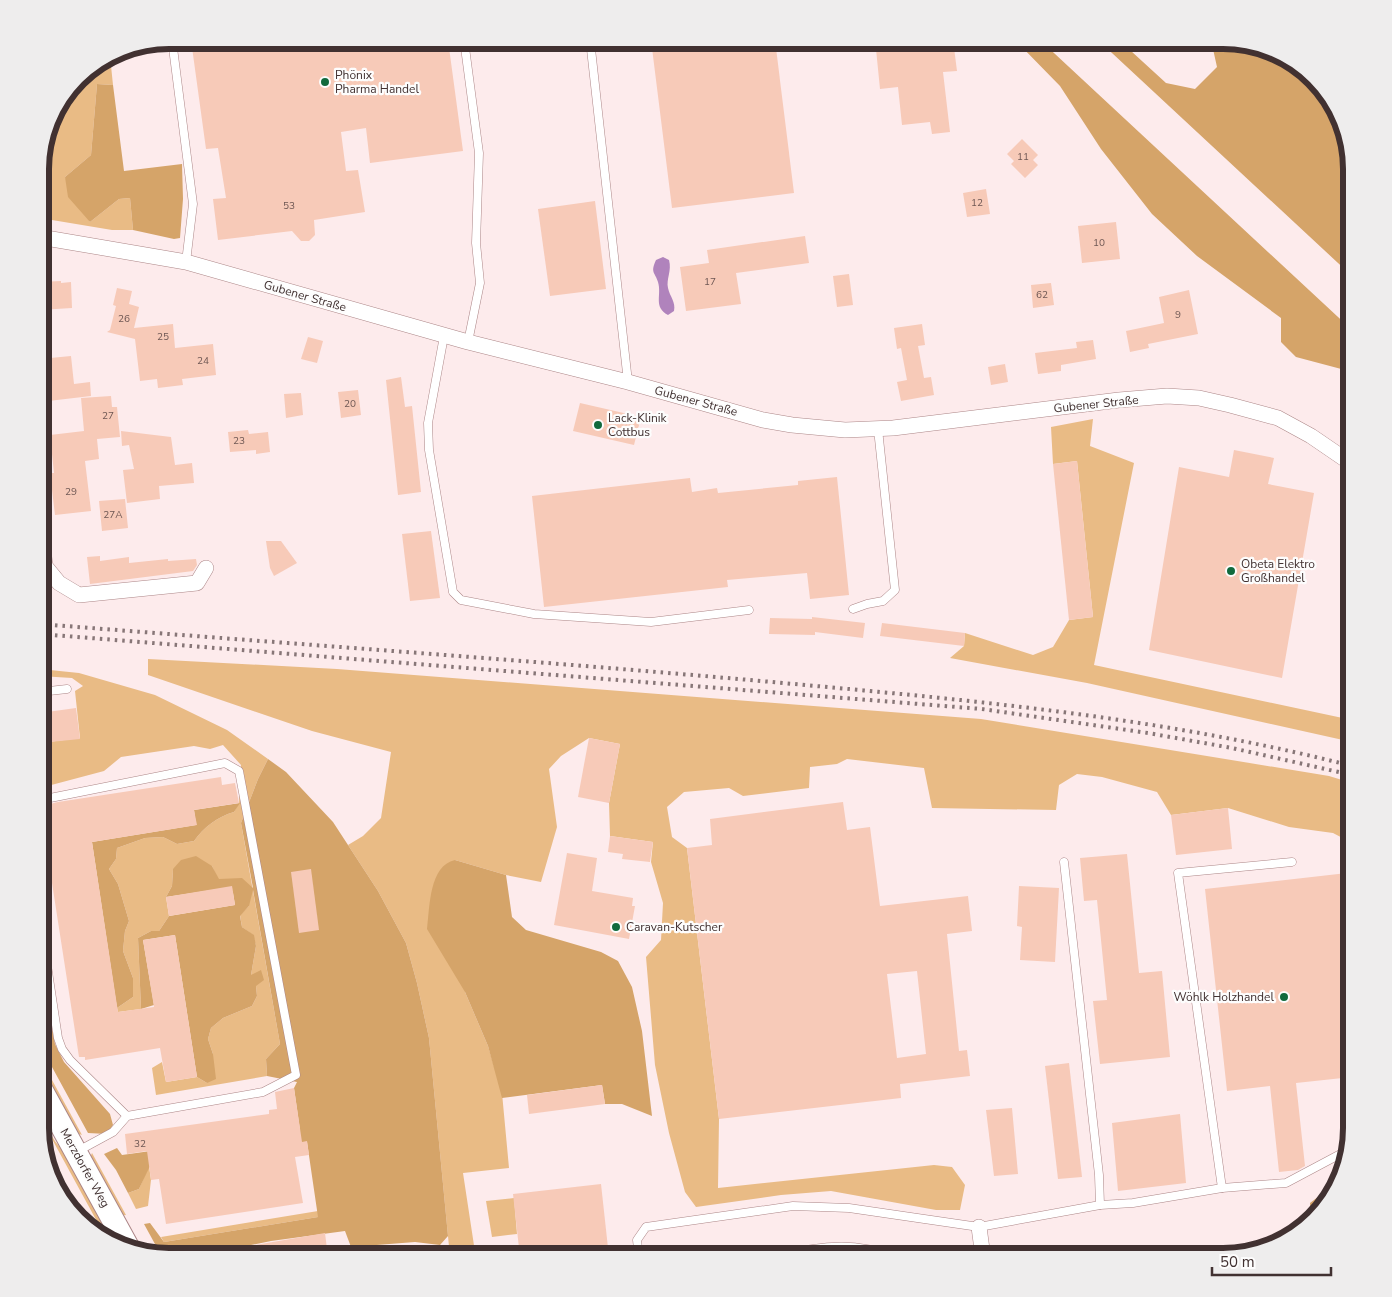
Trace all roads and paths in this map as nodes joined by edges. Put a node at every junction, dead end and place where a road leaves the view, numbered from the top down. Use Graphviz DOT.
graph roads {
  1 [pos="173,49"];
  2 [pos="465,49"];
  3 [pos="591,49"];
  4 [pos="49,238"];
  5 [pos="186,262"];
  6 [pos="444,336"];
  7 [pos="468,342"];
  8 [pos="628,382"];
  9 [pos="878,429"];
  10 [pos="1343,458"];
  11 [pos="206,568"];
  12 [pos="49,570"];
  13 [pos="853,609"];
  14 [pos="749,610"];
  15 [pos="67,689"];
  16 [pos="49,691"];
  17 [pos="49,798"];
  18 [pos="1064,862"];
  19 [pos="1292,862"];
  20 [pos="49,979"];
  21 [pos="49,1103"];
  22 [pos="127,1116"];
  23 [pos="76,1152"];
  24 [pos="1340,1154"];
  25 [pos="1222,1188"];
  26 [pos="1100,1205"];
  27 [pos="979,1227"];
  28 [pos="124,1239"];
  29 [pos="638,1248"];
  30 [pos="818,1248"];
  31 [pos="857,1248"];
  32 [pos="982,1248"];
  1 -- 5 [label="lane"];
  2 -- 7 [label="lane"];
  3 -- 8 [label="lane"];
  4 -- 5 [label="street, Gubener Straße"];
  5 -- 6 [label="street, Gubener Straße"];
  6 -- 7 [label="street, Gubener Straße"];
  6 -- 14 [label="lane"];
  7 -- 8 [label="street, Gubener Straße"];
  8 -- 9 [label="street, Gubener Straße"];
  9 -- 10 [label="street, Gubener Straße"];
  9 -- 13 [label="lane"];
  11 -- 12 [label="street"];
  15 -- 16 [label="lane"];
  17 -- 22 [label="lane"];
  18 -- 26 [label="lane"];
  19 -- 25 [label="lane"];
  20 -- 22 [label="lane"];
  21 -- 23 [label="street, Merzdorfer Weg"];
  22 -- 23 [label="lane"];
  23 -- 28 [label="street, Merzdorfer Weg"];
  24 -- 25 [label="lane"];
  25 -- 26 [label="lane"];
  26 -- 27 [label="lane"];
  27 -- 29 [label="lane"];
  27 -- 32 [label="street"];
  30 -- 31 [label="lane"];
}
